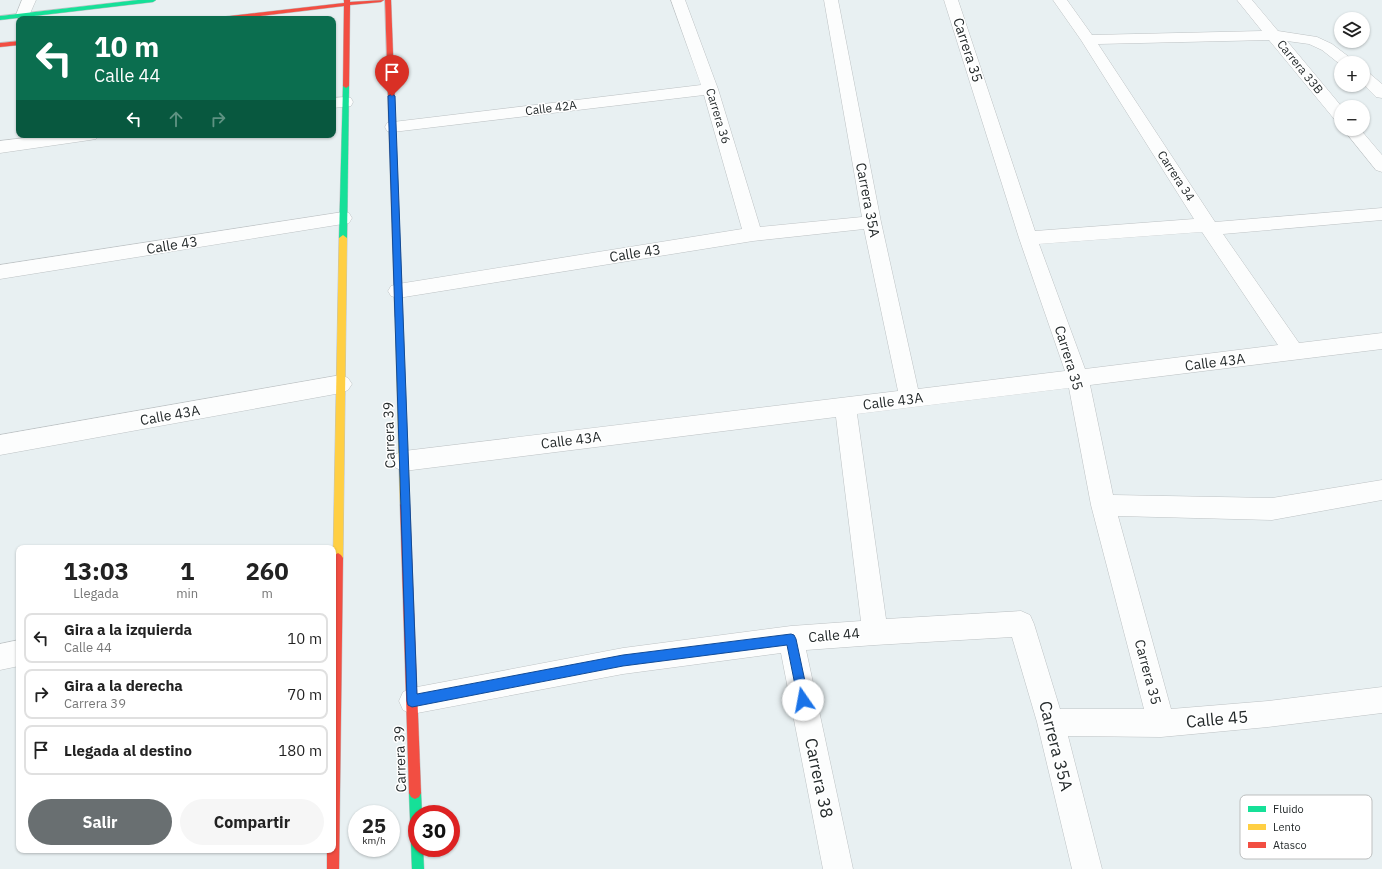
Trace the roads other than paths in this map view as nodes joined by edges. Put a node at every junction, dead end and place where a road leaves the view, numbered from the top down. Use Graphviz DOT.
graph roads {
  1 [pos="30,0"];
  2 [pos="153,0"];
  3 [pos="381,0"];
  4 [pos="388,0"];
  5 [pos="678,0"];
  6 [pos="831,0"];
  7 [pos="951,0"];
  8 [pos="1060,0"];
  9 [pos="1244,0"];
  10 [pos="347,2"];
  11 [pos="23,15"];
  12 [pos="243,16"];
  13 [pos="0,18"];
  14 [pos="1274,35"];
  15 [pos="1088,40"];
  16 [pos="16,43"];
  17 [pos="0,45"];
  18 [pos="1339,56"];
  19 [pos="1370,82"];
  20 [pos="710,89"];
  21 [pos="1382,92"];
  22 [pos="339,103"];
  23 [pos="1334,108"];
  24 [pos="393,127"];
  25 [pos="1357,136"];
  26 [pos="68,138"];
  27 [pos="0,147"];
  28 [pos="1382,166"];
  29 [pos="1382,214"];
  30 [pos="343,218"];
  31 [pos="872,222"];
  32 [pos="1208,227"];
  33 [pos="753,234"];
  34 [pos="1028,238"];
  35 [pos="0,272"];
  36 [pos="398,291"];
  37 [pos="1382,341"];
  38 [pos="1294,352"];
  39 [pos="1078,378"];
  40 [pos="341,384"];
  41 [pos="910,399"];
  42 [pos="845,407"];
  43 [pos="0,446"];
  44 [pos="404,461"];
  45 [pos="1382,490"];
  46 [pos="1103,505"];
  47 [pos="336,549"];
  48 [pos="1021,624"];
  49 [pos="875,632"];
  50 [pos="791,639"];
  51 [pos="16,654"];
  52 [pos="0,657"];
  53 [pos="1382,700"];
  54 [pos="412,701"];
  55 [pos="1051,722"];
  56 [pos="1161,723"];
  57 [pos="333,853"];
  58 [pos="333,869"];
  59 [pos="418,869"];
  60 [pos="838,869"];
  61 [pos="1087,869"];
  1 -- 11 [label="street"];
  2 -- 11 [label="main road"];
  3 -- 10 [label="main road"];
  4 -- 24 [label="main road, Carrera 39"];
  5 -- 20 [label="street, Carrera 36"];
  6 -- 31 [label="street, Carrera 35A"];
  7 -- 34 [label="street, Carrera 35"];
  8 -- 15 [label="street, Carrera 34"];
  9 -- 14 [label="street, Carrera 33B"];
  10 -- 12 [label="main road"];
  10 -- 22 [label="main road"];
  11 -- 13 [label="main road"];
  14 -- 15 [label="street"];
  14 -- 18 [label="street, Carrera 33B"];
  14 -- 23 [label="street, Carrera 33B"];
  15 -- 32 [label="street, Carrera 34"];
  16 -- 17 [label="main road"];
  19 -- 21 [label="street"];
  20 -- 24 [label="street, Calle 42A"];
  20 -- 33 [label="street, Carrera 36"];
  22 -- 30 [label="main road"];
  24 -- 36 [label="main road, Carrera 39"];
  25 -- 28 [label="street"];
  26 -- 27 [label="street"];
  29 -- 32 [label="street"];
  30 -- 35 [label="street, Calle 43"];
  30 -- 40 [label="main road"];
  31 -- 33 [label="street, Calle 43"];
  31 -- 41 [label="street, Carrera 35A"];
  32 -- 34 [label="street"];
  32 -- 38 [label="street, Carrera 34"];
  33 -- 36 [label="street, Calle 43"];
  34 -- 39 [label="street, Carrera 35"];
  36 -- 44 [label="main road, Carrera 39"];
  37 -- 38 [label="street, Calle 43A"];
  38 -- 39 [label="street, Calle 43A"];
  39 -- 41 [label="street, Calle 43A"];
  39 -- 46 [label="street, Carrera 35"];
  40 -- 43 [label="street, Calle 43A"];
  40 -- 47 [label="main road"];
  41 -- 42 [label="street, Calle 43A"];
  42 -- 44 [label="street, Calle 43A"];
  42 -- 49 [label="street"];
  44 -- 54 [label="main road, Carrera 39"];
  45 -- 46 [label="street"];
  46 -- 56 [label="street, Carrera 35"];
  48 -- 49 [label="street, Calle 44"];
  48 -- 55 [label="street, Carrera 35A"];
  49 -- 50 [label="street, Calle 44"];
  50 -- 54 [label="street, Calle 44"];
  50 -- 60 [label="street, Carrera 38"];
  51 -- 52 [label="street"];
  53 -- 56 [label="street, Calle 45"];
  54 -- 59 [label="main road, Carrera 39"];
  55 -- 56 [label="street, Calle 45"];
  55 -- 61 [label="street, Carrera 35A"];
  57 -- 58 [label="main road"];
}
